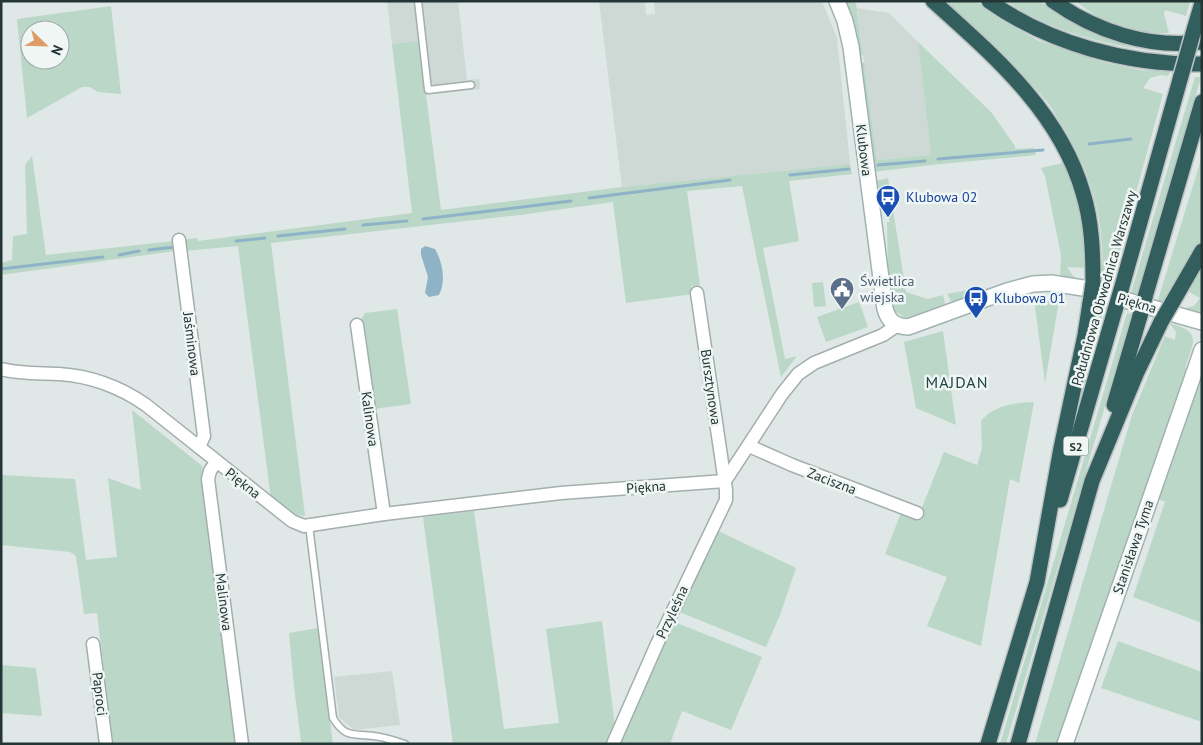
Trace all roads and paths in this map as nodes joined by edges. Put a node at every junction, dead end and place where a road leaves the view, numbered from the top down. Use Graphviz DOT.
graph roads {
  1 [pos="418,1"];
  2 [pos="838,1"];
  3 [pos="933,1"];
  4 [pos="989,1"];
  5 [pos="1053,1"];
  6 [pos="1202,3"];
  7 [pos="1198,36"];
  8 [pos="1202,64"];
  9 [pos="471,85"];
  10 [pos="1202,102"];
  11 [pos="179,240"];
  12 [pos="1202,251"];
  13 [pos="697,293"];
  14 [pos="1202,322"];
  15 [pos="357,324"];
  16 [pos="896,326"];
  17 [pos="1202,350"];
  18 [pos="1,369"];
  19 [pos="749,446"];
  20 [pos="199,447"];
  21 [pos="216,462"];
  22 [pos="725,481"];
  23 [pos="1092,481"];
  24 [pos="917,513"];
  25 [pos="384,514"];
  26 [pos="309,525"];
  27 [pos="1036,582"];
  28 [pos="94,644"];
  29 [pos="106,744"];
  30 [pos="242,744"];
  31 [pos="405,744"];
  32 [pos="613,744"];
  33 [pos="988,744"];
  34 [pos="1018,744"];
  35 [pos="1065,744"];
  1 -- 9 [label="lane"];
  2 -- 16 [label="street, Klubowa"];
  3 -- 27 [label="highway, bridge"];
  4 -- 8 [label="highway"];
  5 -- 7 [label="highway"];
  6 -- 7 [label="highway, Południowa Obwodnica Warszawy / S2"];
  7 -- 27 [label="highway, Południowa Obwodnica Warszawy / S2, bridge"];
  10 -- 23 [label="highway, S2, bridge"];
  11 -- 20 [label="street, Jaśminowa"];
  12 -- 23 [label="highway, bridge"];
  13 -- 22 [label="street, Bursztynowa"];
  14 -- 16 [label="street, Piękna"];
  15 -- 25 [label="street, Kalinowa"];
  16 -- 19 [label="street, Piękna"];
  17 -- 35 [label="street, Stanisława Tyma"];
  18 -- 20 [label="street, Piękna"];
  19 -- 22 [label="street, Piękna"];
  19 -- 24 [label="street, Zaciszna"];
  20 -- 21 [label="street, Piękna"];
  21 -- 26 [label="street, Piękna"];
  21 -- 30 [label="street, Malinowa"];
  22 -- 25 [label="street, Piękna"];
  22 -- 32 [label="street, Przyleśna"];
  23 -- 34 [label="highway, S2"];
  25 -- 26 [label="street, Piękna"];
  26 -- 31 [label="lane"];
  27 -- 33 [label="highway, S2"];
  28 -- 29 [label="street, Paproci"];
}
